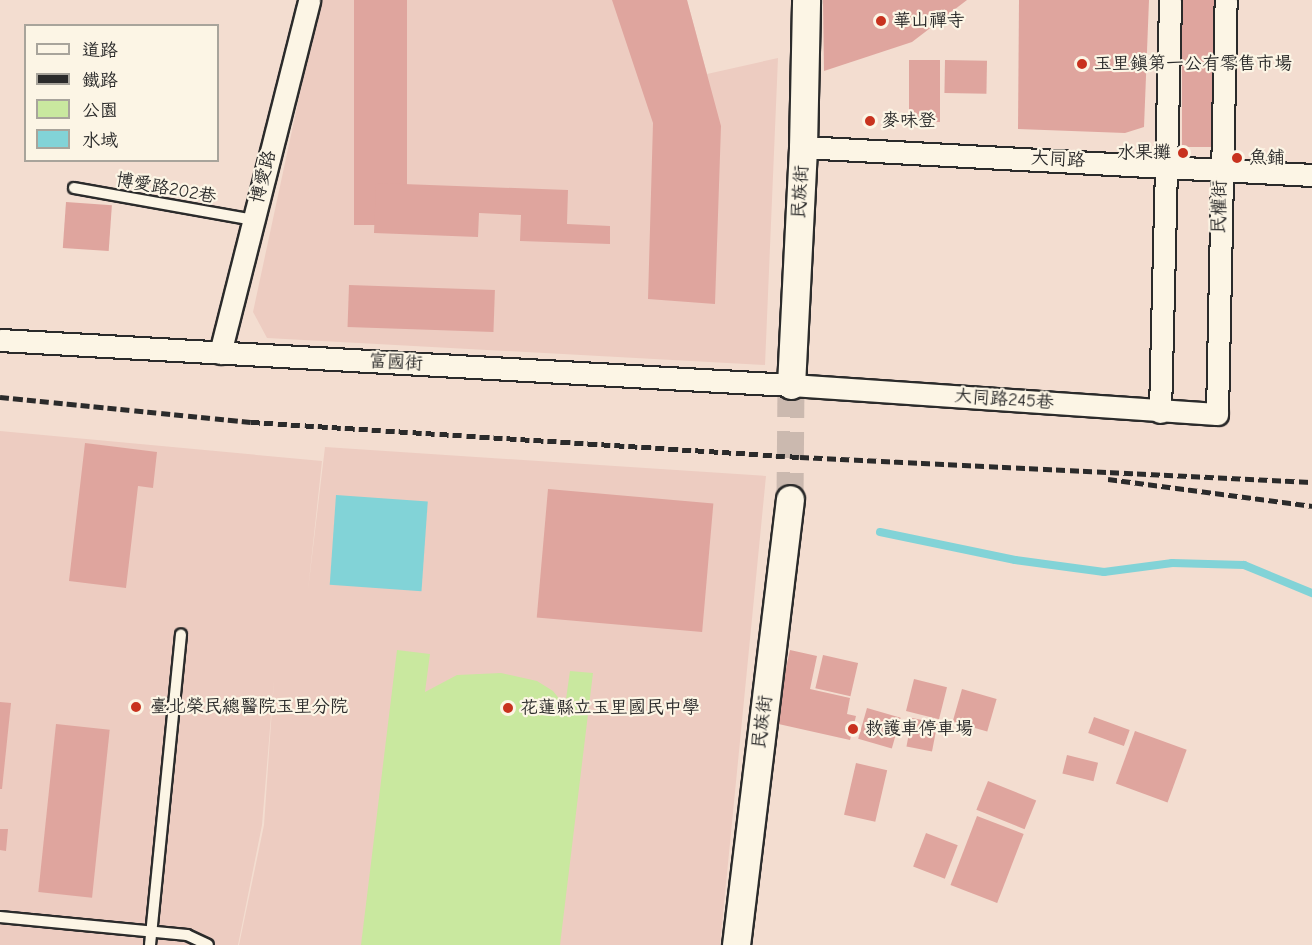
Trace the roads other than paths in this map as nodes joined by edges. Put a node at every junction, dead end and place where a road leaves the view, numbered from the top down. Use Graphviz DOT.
graph roads {
  1 [pos="309,0"];
  2 [pos="806,0"];
  3 [pos="1170,0"];
  4 [pos="1226,0"];
  5 [pos="803,147"];
  6 [pos="1163,165"];
  7 [pos="1220,169"];
  8 [pos="1312,175"];
  9 [pos="74,188"];
  10 [pos="253,220"];
  11 [pos="0,340"];
  12 [pos="220,353"];
  13 [pos="791,385"];
  14 [pos="1160,412"];
  15 [pos="1216,414"];
  16 [pos="790,499"];
  17 [pos="181,635"];
  18 [pos="0,917"];
  19 [pos="151,931"];
  20 [pos="150,945"];
  21 [pos="208,945"];
  22 [pos="736,945"];
  1 -- 10 [label="street, 博愛路"];
  2 -- 5 [label="street, 民族街"];
  3 -- 6 [label="street"];
  4 -- 7 [label="street, 民權街"];
  5 -- 6 [label="street, 大同路"];
  5 -- 13 [label="street, 民族街"];
  6 -- 7 [label="street, 大同路"];
  6 -- 14 [label="street"];
  7 -- 8 [label="street, 大同路"];
  7 -- 15 [label="street, 民權街"];
  9 -- 10 [label="lane, 博愛路202巷"];
  10 -- 12 [label="street, 博愛路"];
  11 -- 12 [label="street, 富國街"];
  12 -- 13 [label="street, 富國街"];
  13 -- 14 [label="street, 大同路245巷"];
  14 -- 15 [label="street, 大同路245巷"];
  16 -- 22 [label="street, 民族街"];
  17 -- 19 [label="lane"];
  18 -- 19 [label="lane"];
  19 -- 20 [label="lane"];
  19 -- 21 [label="lane"];
}
